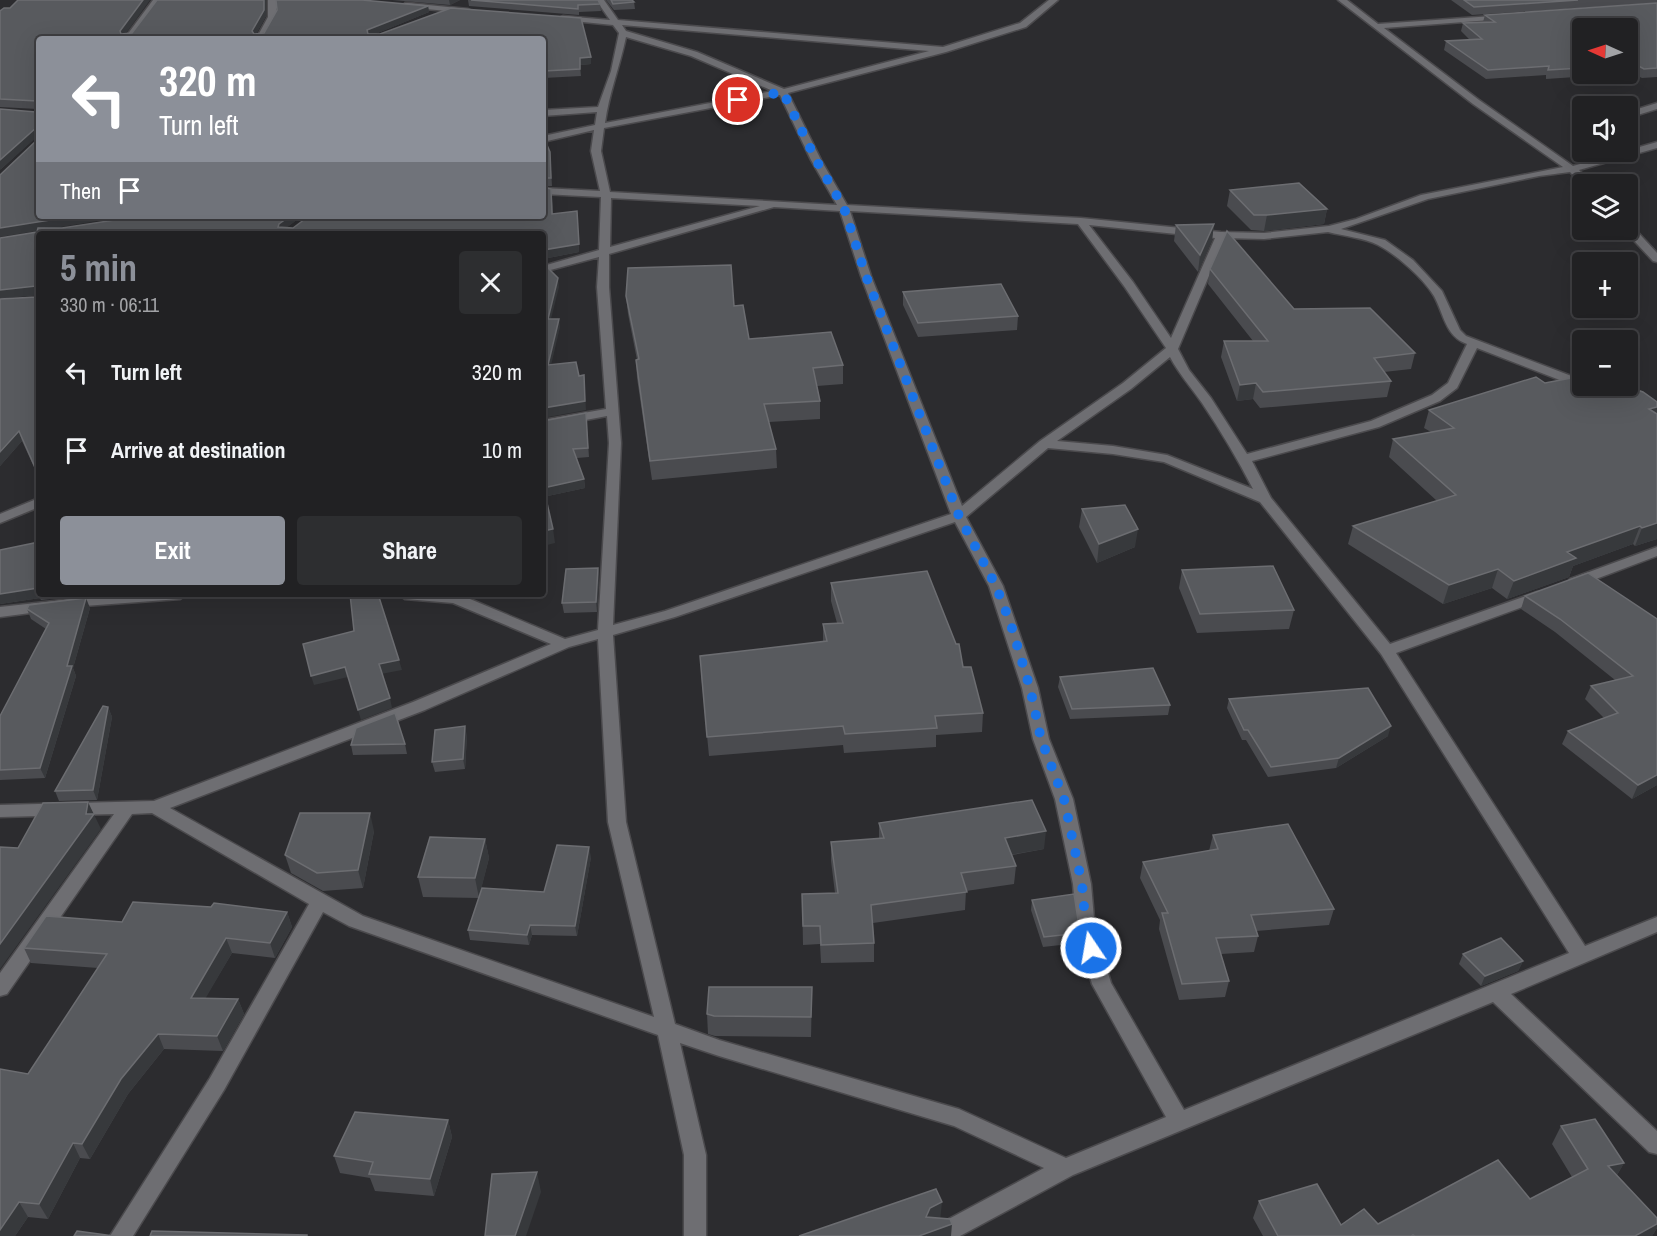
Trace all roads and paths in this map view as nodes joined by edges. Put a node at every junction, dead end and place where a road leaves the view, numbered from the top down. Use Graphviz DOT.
graph roads {
  1 [pos="157,0"];
  2 [pos="272,0"];
  3 [pos="472,0"];
  4 [pos="600,0"];
  5 [pos="1054,0"];
  6 [pos="1342,0"];
  7 [pos="396,4"];
  8 [pos="455,9"];
  9 [pos="478,12"];
  10 [pos="549,17"];
  11 [pos="1513,17"];
  12 [pos="426,18"];
  13 [pos="1379,26"];
  14 [pos="621,28"];
  15 [pos="130,36"];
  16 [pos="262,36"];
  17 [pos="943,50"];
  18 [pos="783,92"];
  19 [pos="1657,106"];
  20 [pos="602,109"];
  21 [pos="546,112"];
  22 [pos="1638,112"];
  23 [pos="601,126"];
  24 [pos="546,138"];
  25 [pos="1657,145"];
  26 [pos="1638,150"];
  27 [pos="1598,162"];
  28 [pos="1572,169"];
  29 [pos="1577,174"];
  30 [pos="546,191"];
  31 [pos="606,196"];
  32 [pos="783,203"];
  33 [pos="844,208"];
  34 [pos="120,220"];
  35 [pos="1081,221"];
  36 [pos="106,229"];
  37 [pos="1329,229"];
  38 [pos="1221,235"];
  39 [pos="1638,239"];
  40 [pos="605,251"];
  41 [pos="1657,259"];
  42 [pos="546,268"];
  43 [pos="1473,344"];
  44 [pos="1172,349"];
  45 [pos="1572,380"];
  46 [pos="613,411"];
  47 [pos="546,423"];
  48 [pos="1044,444"];
  49 [pos="1244,459"];
  50 [pos="1265,499"];
  51 [pos="36,503"];
  52 [pos="959,516"];
  53 [pos="0,519"];
  54 [pos="1657,551"];
  55 [pos="139,597"];
  56 [pos="451,597"];
  57 [pos="0,612"];
  58 [pos="605,632"];
  59 [pos="564,644"];
  60 [pos="1387,651"];
  61 [pos="128,807"];
  62 [pos="155,807"];
  63 [pos="0,811"];
  64 [pos="320,902"];
  65 [pos="1657,924"];
  66 [pos="1581,956"];
  67 [pos="0,988"];
  68 [pos="1496,992"];
  69 [pos="667,1029"];
  70 [pos="1180,1122"];
  71 [pos="1657,1145"];
  72 [pos="1065,1168"];
  73 [pos="121,1236"];
  74 [pos="695,1236"];
  75 [pos="938,1236"];
  1 -- 15 [label="street"];
  2 -- 16 [label="street"];
  3 -- 8 [label="street"];
  4 -- 14 [label="street"];
  5 -- 17 [label="street"];
  6 -- 13 [label="street"];
  7 -- 8 [label="street"];
  8 -- 9 [label="street"];
  8 -- 12 [label="street"];
  10 -- 14 [label="street"];
  11 -- 13 [label="street"];
  13 -- 28 [label="street"];
  14 -- 17 [label="street"];
  14 -- 18 [label="street"];
  14 -- 20 [label="street"];
  17 -- 18 [label="street"];
  18 -- 23 [label="street"];
  18 -- 33 [label="street"];
  19 -- 22 [label="street"];
  20 -- 21 [label="street"];
  20 -- 23 [label="street"];
  23 -- 24 [label="street"];
  23 -- 31 [label="street"];
  25 -- 26 [label="street"];
  27 -- 28 [label="street"];
  28 -- 29 [label="street"];
  28 -- 37 [label="street"];
  30 -- 31 [label="street"];
  31 -- 32 [label="street"];
  31 -- 40 [label="street"];
  32 -- 33 [label="street"];
  32 -- 40 [label="street"];
  33 -- 35 [label="street"];
  33 -- 52 [label="street"];
  34 -- 36 [label="street"];
  35 -- 38 [label="street"];
  35 -- 44 [label="street"];
  37 -- 38 [label="street"];
  37 -- 43 [label="street"];
  38 -- 44 [label="street"];
  39 -- 41 [label="street"];
  40 -- 42 [label="street"];
  40 -- 46 [label="street"];
  43 -- 45 [label="street"];
  43 -- 49 [label="street"];
  44 -- 48 [label="street"];
  44 -- 49 [label="street"];
  46 -- 47 [label="street"];
  46 -- 58 [label="street"];
  48 -- 50 [label="street"];
  48 -- 52 [label="street"];
  49 -- 50 [label="street"];
  50 -- 60 [label="street"];
  51 -- 53 [label="street"];
  52 -- 58 [label="street"];
  52 -- 70 [label="street"];
  54 -- 60 [label="street"];
  55 -- 57 [label="street"];
  56 -- 59 [label="street"];
  58 -- 59 [label="street"];
  58 -- 69 [label="street"];
  59 -- 62 [label="street"];
  60 -- 66 [label="street"];
  61 -- 62 [label="street"];
  61 -- 63 [label="street"];
  61 -- 67 [label="street"];
  62 -- 64 [label="street"];
  64 -- 69 [label="street"];
  64 -- 73 [label="street"];
  65 -- 66 [label="street"];
  66 -- 68 [label="street"];
  68 -- 70 [label="street"];
  68 -- 71 [label="street"];
  69 -- 72 [label="street"];
  69 -- 74 [label="street"];
  70 -- 72 [label="street"];
  72 -- 75 [label="street"];
}
